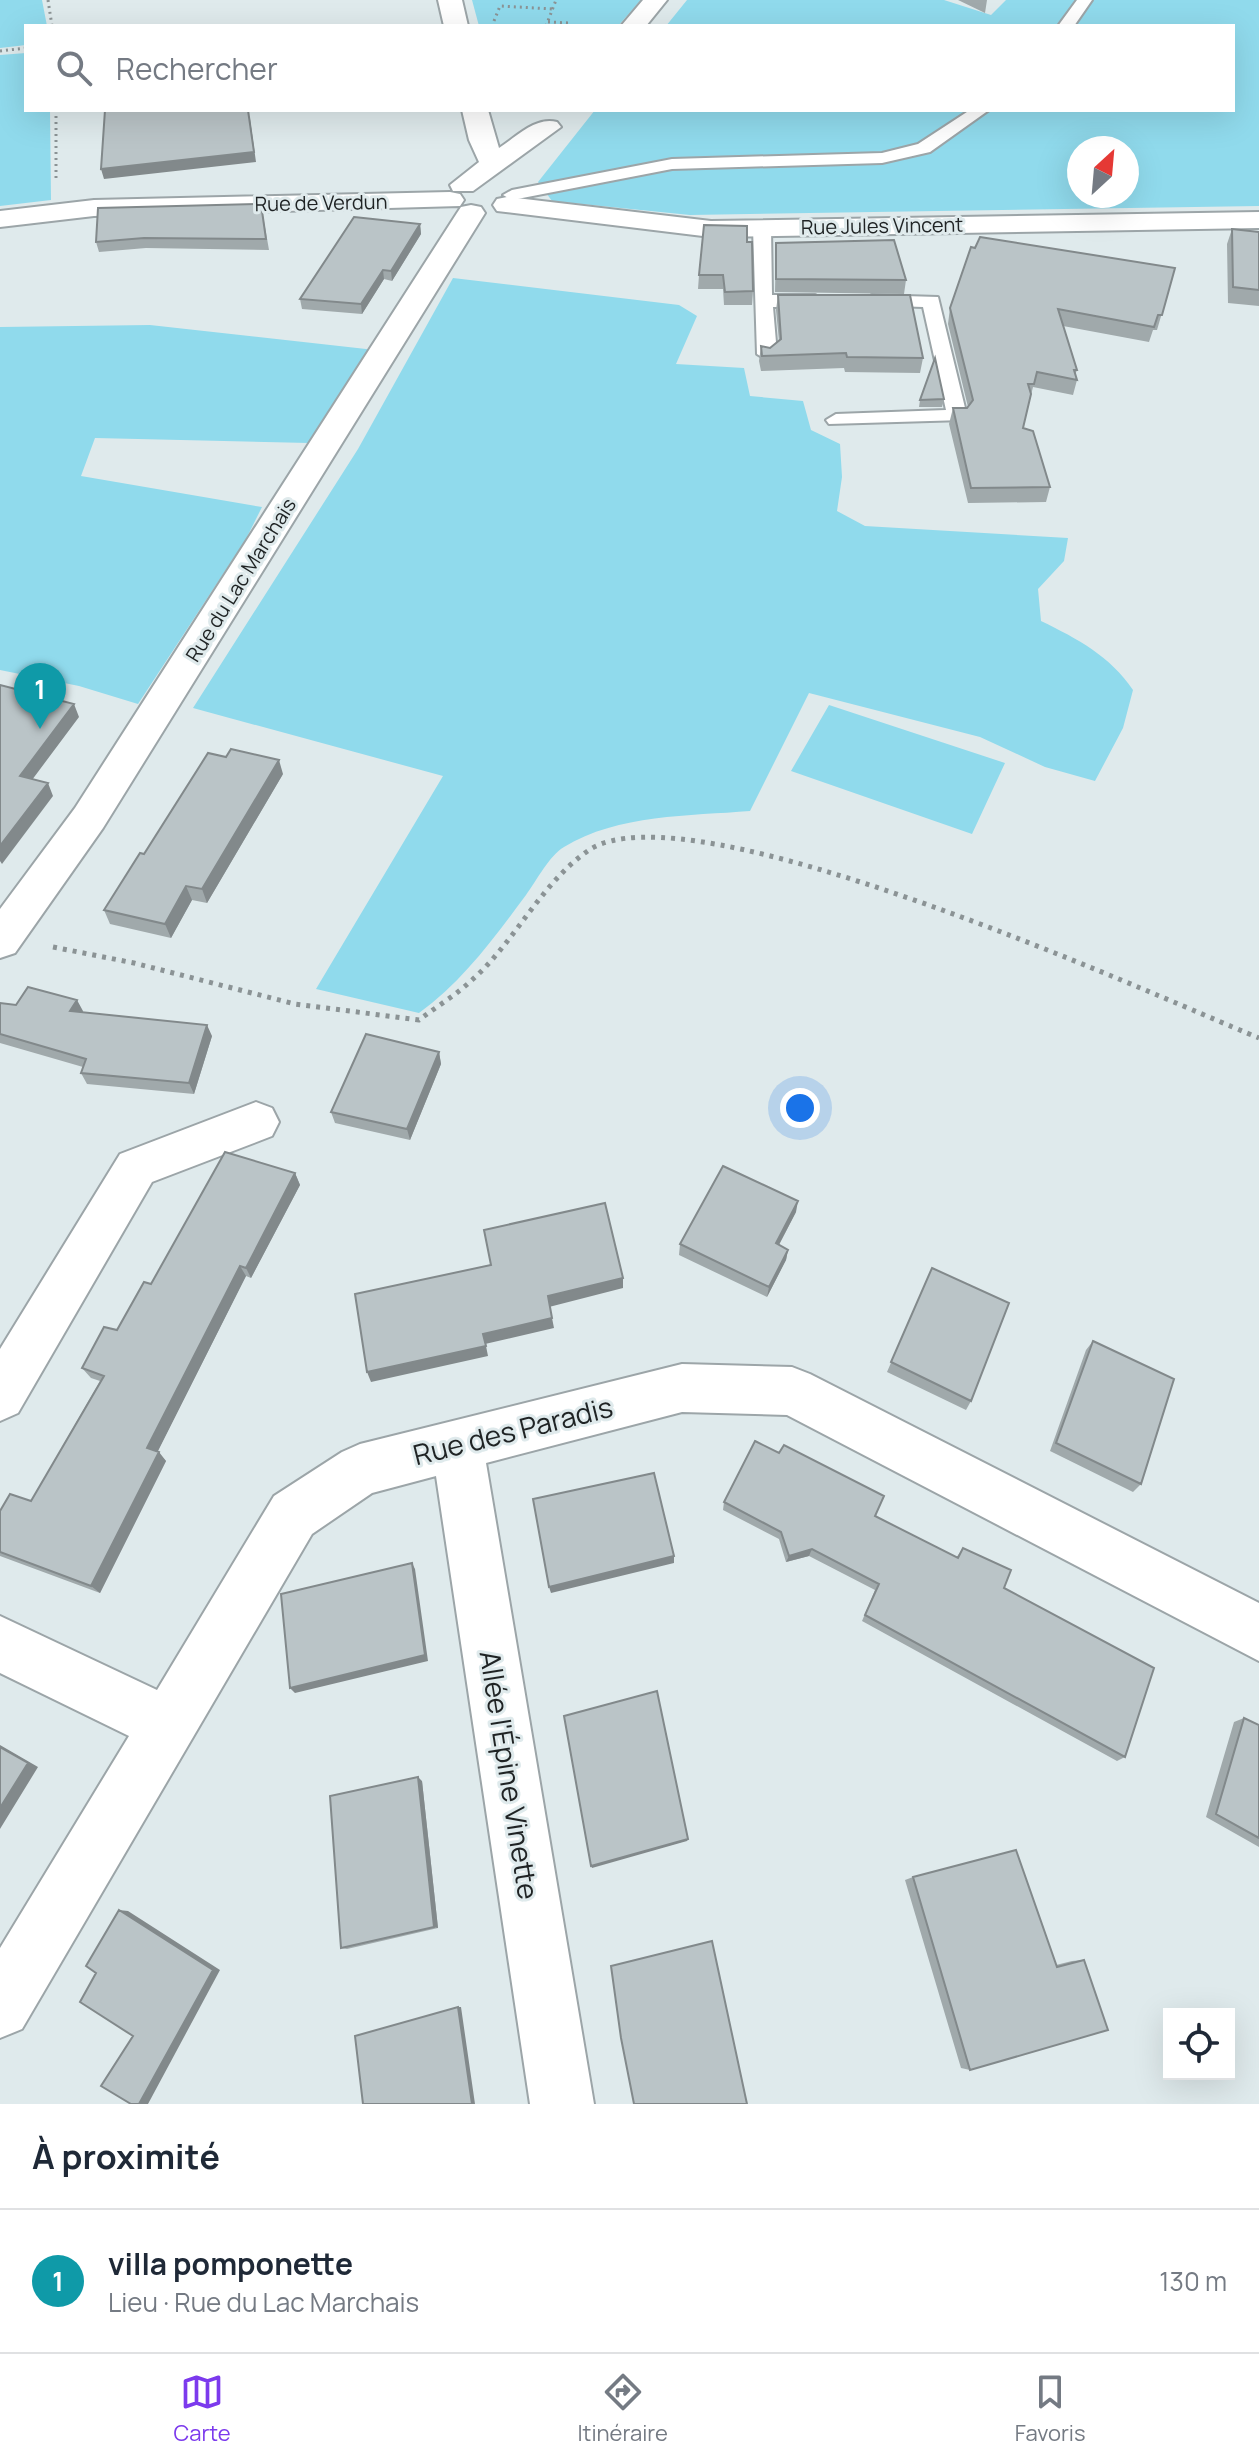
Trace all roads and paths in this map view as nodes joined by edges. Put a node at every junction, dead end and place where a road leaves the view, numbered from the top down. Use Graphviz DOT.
graph roads {
  1 [pos="48,0"];
  2 [pos="450,0"];
  3 [pos="556,0"];
  4 [pos="655,0"];
  5 [pos="1085,0"];
  6 [pos="553,9"];
  7 [pos="570,23"];
  8 [pos="52,24"];
  9 [pos="456,24"];
  10 [pos="493,24"];
  11 [pos="547,24"];
  12 [pos="635,24"];
  13 [pos="1067,24"];
  14 [pos="24,48"];
  15 [pos="0,51"];
  16 [pos="56,112"];
  17 [pos="475,112"];
  18 [pos="978,112"];
  19 [pos="555,118"];
  20 [pos="493,163"];
  21 [pos="508,196"];
  22 [pos="461,199"];
  23 [pos="56,212"];
  24 [pos="0,219"];
  25 [pos="1259,220"];
  26 [pos="762,228"];
  27 [pos="764,301"];
  28 [pos="767,354"];
  29 [pos="836,420"];
  30 [pos="1,939"];
  31 [pos="1259,1038"];
  32 [pos="256,1122"];
  33 [pos="0,1396"];
  34 [pos="457,1445"];
  35 [pos="1259,1633"];
  36 [pos="0,1644"];
  37 [pos="168,1725"];
  38 [pos="0,2007"];
  39 [pos="562,2104"];
  1 -- 8 [label="path"];
  2 -- 9 [label="street"];
  3 -- 6 [label="path"];
  4 -- 12 [label="street"];
  5 -- 13 [label="lane"];
  6 -- 10 [label="path"];
  6 -- 11 [label="path"];
  7 -- 11 [label="path"];
  14 -- 15 [label="path"];
  16 -- 23 [label="path"];
  17 -- 20 [label="street"];
  18 -- 21 [label="lane"];
  19 -- 20 [label="street"];
  19 -- 21 [label="street"];
  20 -- 22 [label="street"];
  21 -- 22 [label="street, Rue de Verdun"];
  21 -- 26 [label="street, Rue Jules Vincent"];
  22 -- 23 [label="street, Rue de Verdun"];
  22 -- 30 [label="street, Rue du Lac Marchais"];
  23 -- 24 [label="street, Rue de Verdun"];
  25 -- 26 [label="street, Rue Jules Vincent"];
  26 -- 27 [label="lane"];
  27 -- 28 [label="lane"];
  27 -- 29 [label="lane"];
  30 -- 31 [label="path"];
  32 -- 33 [label="street"];
  34 -- 35 [label="street, Rue des Paradis"];
  34 -- 37 [label="street, Rue des Paradis"];
  34 -- 39 [label="street, Allée l'Épine Vinette"];
  36 -- 37 [label="street"];
  37 -- 38 [label="street, Rue des Paradis"];
}
